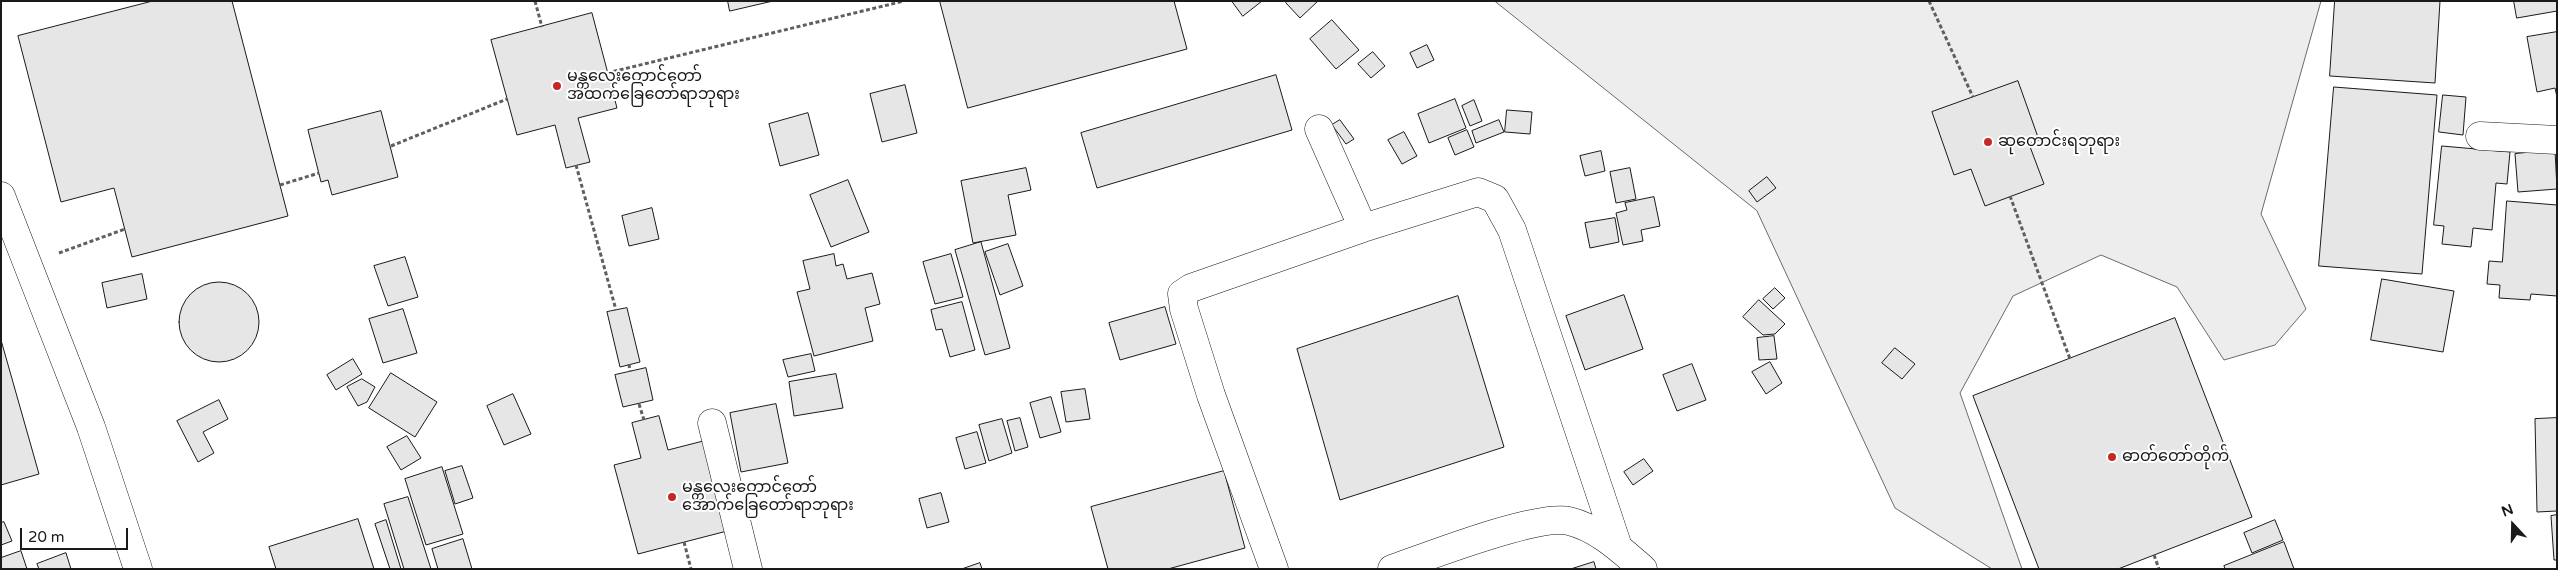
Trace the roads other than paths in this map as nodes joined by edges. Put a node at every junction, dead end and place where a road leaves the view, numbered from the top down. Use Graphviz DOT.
graph roads {
  1 [pos="1319,129"];
  2 [pos="2480,136"];
  3 [pos="2557,140"];
  4 [pos="1,196"];
  5 [pos="1363,228"];
  6 [pos="712,423"];
  7 [pos="1618,547"];
  8 [pos="138,569"];
  9 [pos="748,569"];
  10 [pos="1274,569"];
  11 [pos="1392,569"];
  12 [pos="1643,569"];
  1 -- 5 [label="street"];
  2 -- 3 [label="street"];
  4 -- 8 [label="street"];
  5 -- 7 [label="street"];
  5 -- 10 [label="street"];
  6 -- 9 [label="street"];
  7 -- 11 [label="street"];
  7 -- 12 [label="street"];
}
